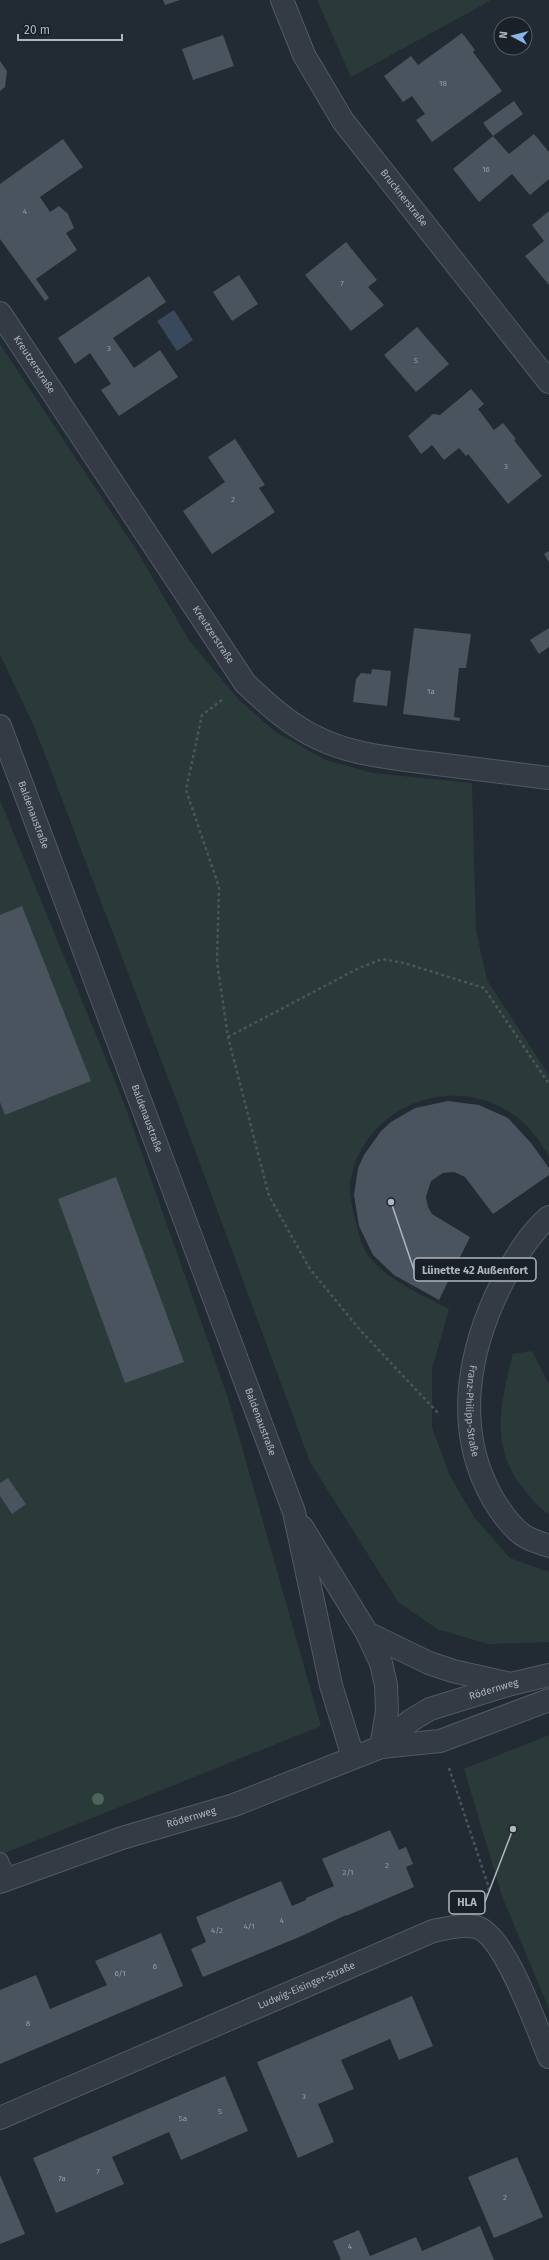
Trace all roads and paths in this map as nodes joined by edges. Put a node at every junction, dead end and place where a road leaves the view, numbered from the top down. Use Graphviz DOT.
graph roads {
  1 [pos="282,0"];
  2 [pos="0,313"];
  3 [pos="549,382"];
  4 [pos="245,683"];
  5 [pos="2,733"];
  6 [pos="549,778"];
  7 [pos="228,1037"];
  8 [pos="549,1084"];
  9 [pos="549,1217"];
  10 [pos="468,1414"];
  11 [pos="294,1512"];
  12 [pos="549,1546"];
  13 [pos="366,1633"];
  14 [pos="549,1675"];
  15 [pos="511,1684"];
  16 [pos="549,1700"];
  17 [pos="440,1741"];
  18 [pos="381,1747"];
  19 [pos="353,1757"];
  20 [pos="3,1874"];
  21 [pos="477,1927"];
  22 [pos="549,2057"];
  23 [pos="0,2118"];
  1 -- 3 [label="street, Brucknerstraße"];
  2 -- 4 [label="street, Kreutzerstraße"];
  4 -- 6 [label="street, Kreutzerstraße"];
  4 -- 7 [label="path"];
  5 -- 11 [label="street, Baldenaustraße"];
  7 -- 8 [label="path"];
  7 -- 10 [label="path"];
  9 -- 10 [label="street, Franz-Philipp-Straße"];
  10 -- 12 [label="street, Franz-Philipp-Straße"];
  11 -- 13 [label="street, Baldenaustraße"];
  11 -- 19 [label="street, Baldenaustraße"];
  13 -- 15 [label="street"];
  13 -- 18 [label="street, Baldenaustraße"];
  14 -- 15 [label="street, Rödernweg"];
  15 -- 18 [label="street, Rödernweg"];
  16 -- 17 [label="street, Rödernweg"];
  17 -- 18 [label="street, Rödernweg"];
  17 -- 21 [label="path"];
  18 -- 19 [label="street, Rödernweg"];
  19 -- 20 [label="street, Rödernweg"];
  21 -- 22 [label="street"];
  21 -- 23 [label="street, Ludwig-Eisinger-Straße"];
}
